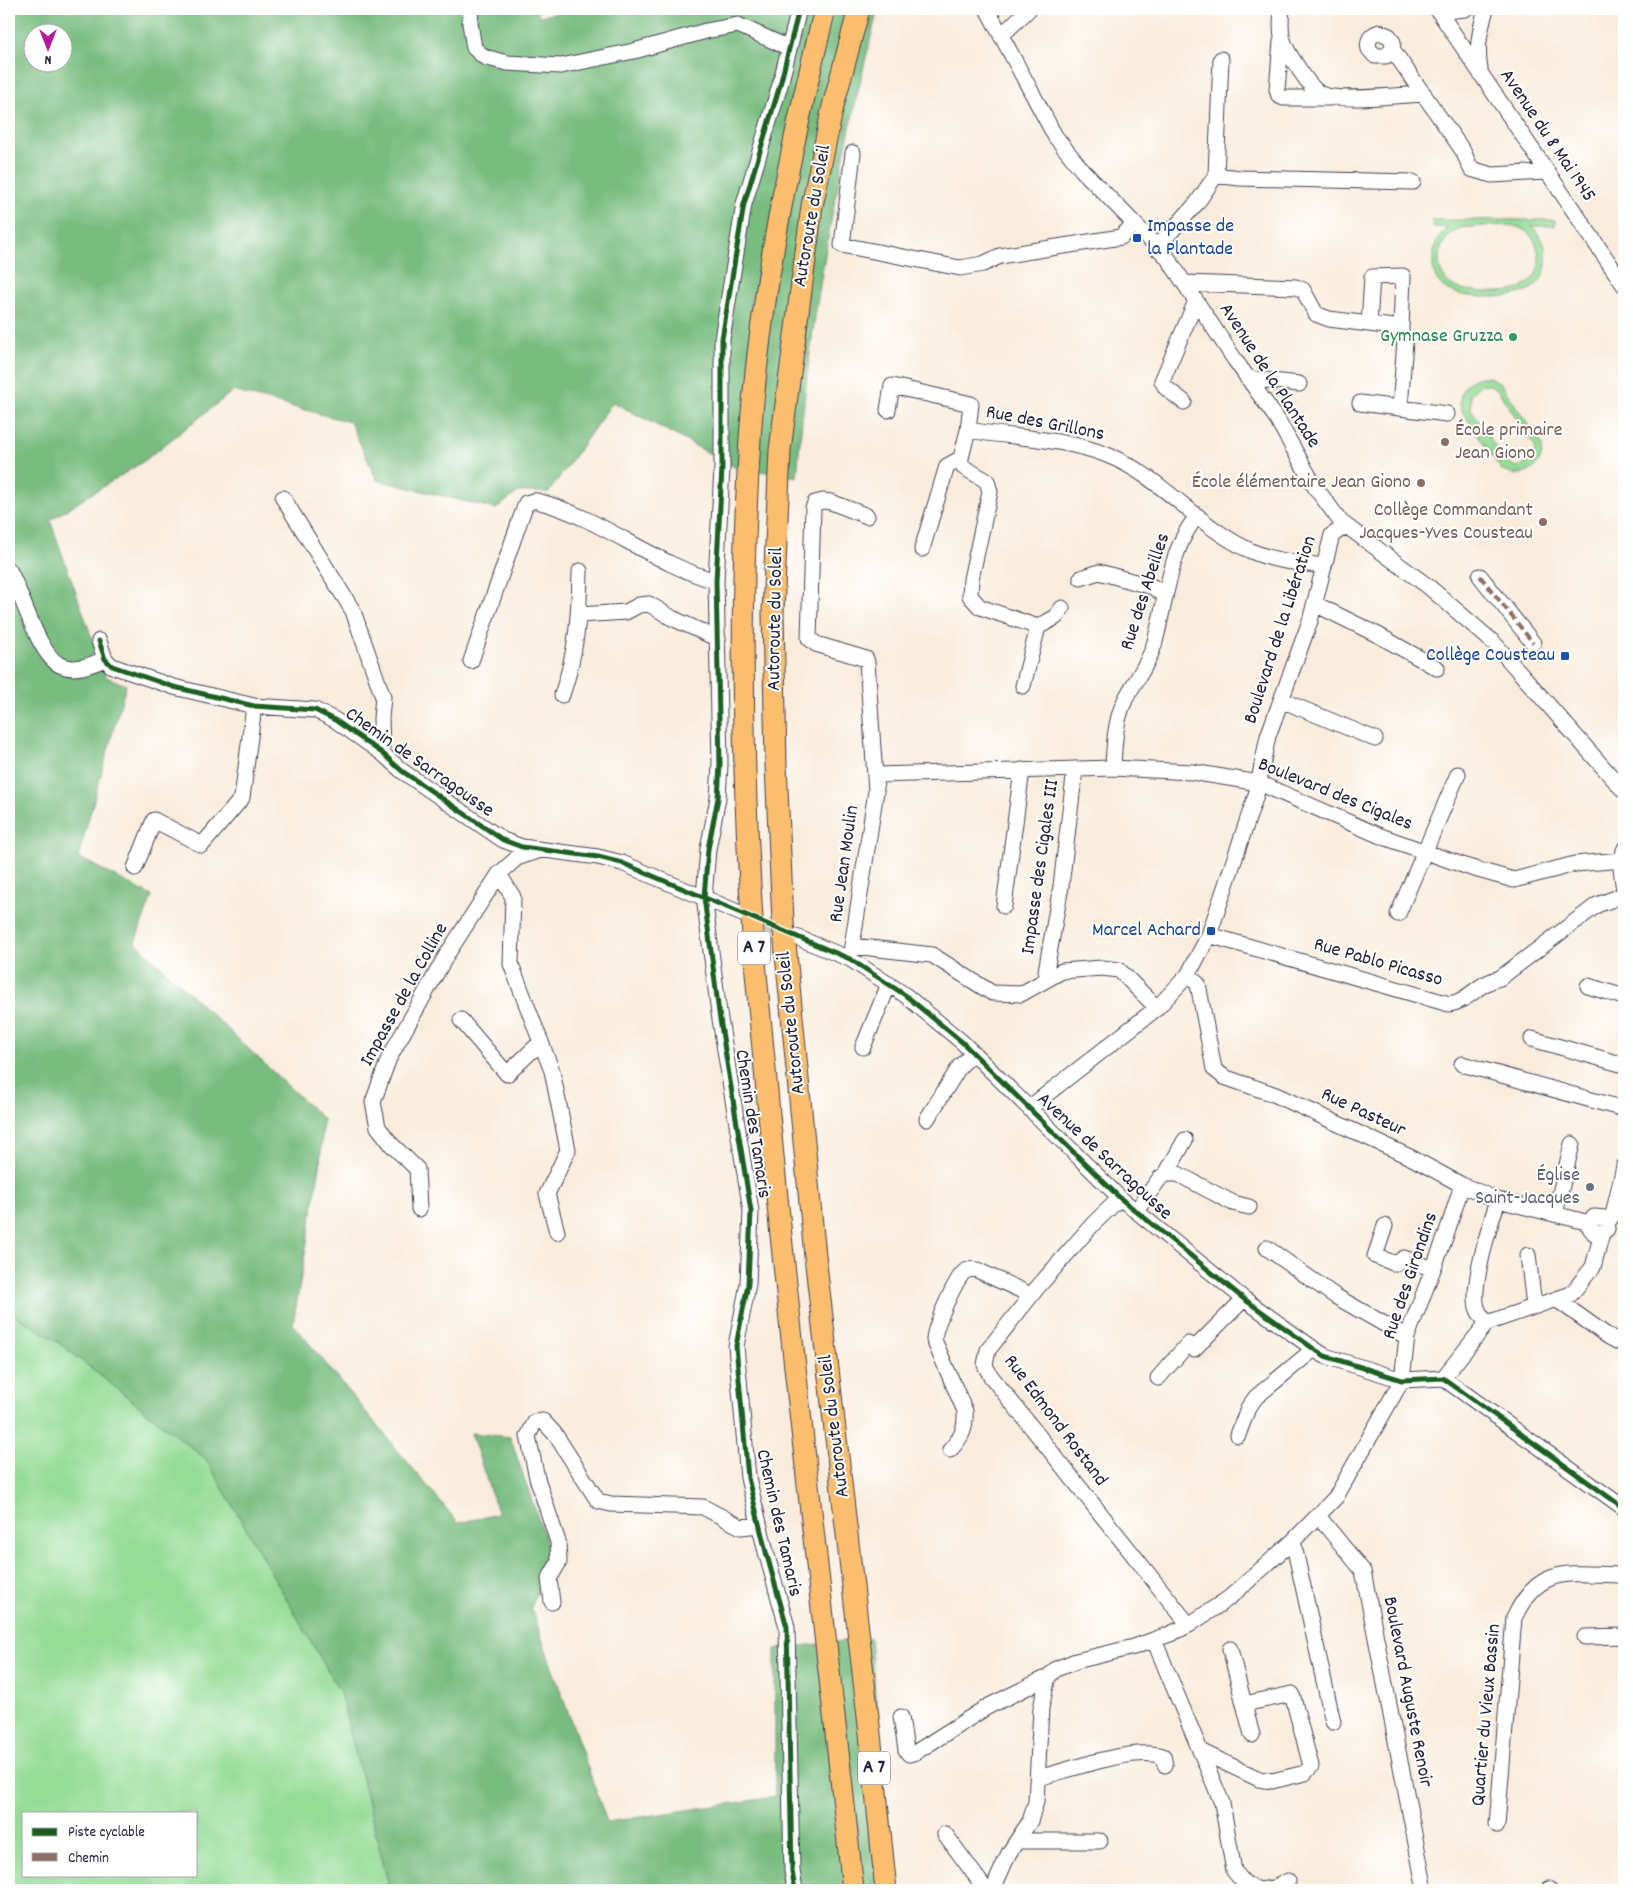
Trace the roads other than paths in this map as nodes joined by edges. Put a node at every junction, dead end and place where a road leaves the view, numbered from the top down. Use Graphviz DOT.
graph roads {
  1 [pos="472,9"];
  2 [pos="799,9"];
  3 [pos="825,9"];
  4 [pos="859,9"];
  5 [pos="987,9"];
  6 [pos="1029,9"];
  7 [pos="1282,9"];
  8 [pos="1437,9"];
  9 [pos="1442,9"];
  10 [pos="1465,9"];
  11 [pos="1486,9"];
  12 [pos="1001,36"];
  13 [pos="1281,37"];
  14 [pos="789,48"];
  15 [pos="1392,49"];
  16 [pos="1221,60"];
  17 [pos="1480,73"];
  18 [pos="1424,94"];
  19 [pos="1334,98"];
  20 [pos="853,153"];
  21 [pos="1546,172"];
  22 [pos="1216,175"];
  23 [pos="1413,182"];
  24 [pos="1134,224"];
  25 [pos="1156,248"];
  26 [pos="1184,283"];
  27 [pos="1624,285"];
  28 [pos="1196,301"];
  29 [pos="1369,324"];
  30 [pos="1401,328"];
  31 [pos="1247,378"];
  32 [pos="1299,384"];
  33 [pos="1184,402"];
  34 [pos="1360,403"];
  35 [pos="1400,408"];
  36 [pos="888,410"];
  37 [pos="1447,414"];
  38 [pos="968,430"];
  39 [pos="960,459"];
  40 [pos="283,498"];
  41 [pos="867,516"];
  42 [pos="1198,516"];
  43 [pos="1346,526"];
  44 [pos="922,549"];
  45 [pos="1323,566"];
  46 [pos="9,570"];
  47 [pos="580,571"];
  48 [pos="1480,576"];
  49 [pos="1081,578"];
  50 [pos="716,581"];
  51 [pos="1165,596"];
  52 [pos="1314,604"];
  53 [pos="1062,608"];
  54 [pos="579,615"];
  55 [pos="1038,627"];
  56 [pos="718,639"];
  57 [pos="99,641"];
  58 [pos="1533,643"];
  59 [pos="105,659"];
  60 [pos="471,662"];
  61 [pos="1437,668"];
  62 [pos="1023,686"];
  63 [pos="562,695"];
  64 [pos="1281,700"];
  65 [pos="254,706"];
  66 [pos="1375,739"];
  67 [pos="382,753"];
  68 [pos="1113,768"];
  69 [pos="1075,769"];
  70 [pos="1022,770"];
  71 [pos="1458,774"];
  72 [pos="876,775"];
  73 [pos="1259,783"];
  74 [pos="1624,791"];
  75 [pos="1624,840"];
  76 [pos="543,850"];
  77 [pos="1426,853"];
  78 [pos="1623,853"];
  79 [pos="135,868"];
  80 [pos="499,874"];
  81 [pos="1624,891"];
  82 [pos="1624,895"];
  83 [pos="704,897"];
  84 [pos="1004,906"];
  85 [pos="742,914"];
  86 [pos="1398,914"];
  87 [pos="1209,935"];
  88 [pos="796,937"];
  89 [pos="852,952"];
  90 [pos="1046,971"];
  91 [pos="1188,975"];
  92 [pos="890,984"];
  93 [pos="1588,986"];
  94 [pos="1624,997"];
  95 [pos="1157,1008"];
  96 [pos="461,1020"];
  97 [pos="1532,1039"];
  98 [pos="540,1042"];
  99 [pos="863,1047"];
  100 [pos="974,1053"];
  101 [pos="1462,1064"];
  102 [pos="1624,1065"];
  103 [pos="1029,1108"];
  104 [pos="1624,1109"];
  105 [pos="927,1119"];
  106 [pos="1185,1140"];
  107 [pos="1572,1144"];
  108 [pos="1624,1166"];
  109 [pos="1166,1174"];
  110 [pos="1462,1185"];
  111 [pos="1120,1198"];
  112 [pos="1498,1200"];
  113 [pos="1249,1207"];
  114 [pos="419,1209"];
  115 [pos="1136,1211"];
  116 [pos="1555,1214"];
  117 [pos="1612,1221"];
  118 [pos="1385,1226"];
  119 [pos="557,1232"];
  120 [pos="1268,1248"];
  121 [pos="1528,1255"];
  122 [pos="1433,1269"];
  123 [pos="1031,1295"];
  124 [pos="1244,1298"];
  125 [pos="1556,1299"];
  126 [pos="1534,1306"];
  127 [pos="1487,1323"];
  128 [pos="1407,1337"];
  129 [pos="1624,1345"];
  130 [pos="1314,1348"];
  131 [pos="1158,1378"];
  132 [pos="1443,1378"];
  133 [pos="1402,1380"];
  134 [pos="1238,1435"];
  135 [pos="950,1450"];
  136 [pos="1624,1508"];
  137 [pos="1318,1517"];
  138 [pos="760,1526"];
  139 [pos="1293,1541"];
  140 [pos="1624,1575"];
  141 [pos="552,1602"];
  142 [pos="1189,1625"];
  143 [pos="1624,1636"];
  144 [pos="1585,1637"];
  145 [pos="1154,1640"];
  146 [pos="1230,1648"];
  147 [pos="1048,1678"];
  148 [pos="1244,1704"];
  149 [pos="901,1716"];
  150 [pos="1333,1722"];
  151 [pos="1252,1735"];
  152 [pos="1200,1751"];
  153 [pos="1165,1765"];
  154 [pos="1038,1778"];
  155 [pos="1497,1825"];
  156 [pos="944,1834"];
  157 [pos="1017,1841"];
  158 [pos="1100,1841"];
  159 [pos="1288,1881"];
  160 [pos="795,1890"];
  161 [pos="853,1890"];
  162 [pos="886,1890"];
  163 [pos="986,1890"];
  164 [pos="995,1890"];
  165 [pos="1425,1890"];
  1 -- 14 [label="street"];
  2 -- 14 [label="street, Chemin des Tamaris"];
  3 -- 161 [label="highway, Autoroute du Soleil / A 7"];
  4 -- 162 [label="highway, Autoroute du Soleil / A 7"];
  5 -- 12 [label="street, Avenue de la Plantade"];
  6 -- 12 [label="street"];
  7 -- 13 [label="street"];
  8 -- 17 [label="street, Avenue du 8 Mai 1945"];
  9 -- 10 [label="street"];
  11 -- 17 [label="street"];
  12 -- 24 [label="street, Avenue de la Plantade"];
  13 -- 19 [label="street"];
  13 -- 19 [label="street"];
  14 -- 50 [label="street, Chemin des Tamaris"];
  15 -- 18 [label="street"];
  16 -- 22 [label="street"];
  17 -- 21 [label="street, Avenue du 8 Mai 1945"];
  18 -- 19 [label="street"];
  18 -- 21 [label="street"];
  20 -- 24 [label="street"];
  21 -- 27 [label="street, Avenue du 8 Mai 1945"];
  22 -- 23 [label="street"];
  22 -- 25 [label="street"];
  24 -- 25 [label="street, Avenue de la Plantade"];
  25 -- 26 [label="street, Avenue de la Plantade"];
  26 -- 28 [label="street, Avenue de la Plantade"];
  26 -- 29 [label="street"];
  28 -- 31 [label="street, Avenue de la Plantade"];
  28 -- 33 [label="street"];
  29 -- 30 [label="street"];
  29 -- 30 [label="street"];
  30 -- 35 [label="street"];
  31 -- 32 [label="street"];
  31 -- 43 [label="street, Avenue de la Plantade"];
  34 -- 35 [label="street"];
  35 -- 37 [label="street"];
  36 -- 38 [label="street"];
  38 -- 39 [label="street"];
  38 -- 42 [label="street, Rue des Grillons"];
  39 -- 44 [label="street"];
  39 -- 55 [label="street"];
  40 -- 67 [label="street"];
  41 -- 72 [label="street, Rue Jean Moulin"];
  42 -- 45 [label="street, Rue des Grillons"];
  42 -- 51 [label="street, Rue des Abeilles"];
  43 -- 45 [label="street, Boulevard de la Libération"];
  43 -- 74 [label="street, Avenue de la Plantade"];
  45 -- 52 [label="street, Boulevard de la Libération"];
  46 -- 59 [label="street"];
  47 -- 54 [label="street"];
  48 -- 58 [label="street"];
  49 -- 51 [label="street"];
  50 -- 56 [label="street, Chemin des Tamaris"];
  50 -- 60 [label="street"];
  51 -- 68 [label="street, Rue des Abeilles"];
  52 -- 61 [label="street"];
  52 -- 64 [label="street, Boulevard de la Libération"];
  53 -- 55 [label="street"];
  54 -- 56 [label="street"];
  54 -- 63 [label="street"];
  55 -- 62 [label="street"];
  56 -- 83 [label="street, Chemin des Tamaris"];
  57 -- 59 [label="street"];
  59 -- 65 [label="street, Chemin de Sarragousse"];
  64 -- 66 [label="street"];
  64 -- 73 [label="street, Boulevard de la Libération"];
  65 -- 67 [label="street, Chemin de Sarragousse"];
  65 -- 79 [label="street"];
  67 -- 76 [label="street, Chemin de Sarragousse"];
  68 -- 69 [label="street, Boulevard des Cigales"];
  68 -- 73 [label="street, Boulevard des Cigales"];
  69 -- 70 [label="street, Boulevard des Cigales"];
  69 -- 90 [label="street, Impasse des Cigales III"];
  70 -- 72 [label="street, Boulevard des Cigales"];
  70 -- 84 [label="street"];
  71 -- 77 [label="street"];
  72 -- 89 [label="street, Rue Jean Moulin"];
  73 -- 77 [label="street, Boulevard des Cigales"];
  73 -- 87 [label="street, Boulevard de la Libération"];
  75 -- 78 [label="street"];
  76 -- 80 [label="street, Impasse de la Colline"];
  76 -- 83 [label="street, Chemin de Sarragousse"];
  77 -- 78 [label="street, Boulevard des Cigales"];
  77 -- 86 [label="street"];
  78 -- 81 [label="street"];
  80 -- 98 [label="street"];
  80 -- 114 [label="street, Impasse de la Colline"];
  82 -- 87 [label="street, Rue Pablo Picasso"];
  83 -- 85 [label="street"];
  83 -- 138 [label="street, Chemin des Tamaris"];
  87 -- 91 [label="street, Boulevard de la Libération"];
  88 -- 89 [label="street, Avenue de Sarragousse"];
  89 -- 92 [label="street, Avenue de Sarragousse"];
  89 -- 95 [label="street"];
  91 -- 95 [label="street, Boulevard de la Libération"];
  91 -- 110 [label="street, Rue Pasteur"];
  92 -- 99 [label="street"];
  92 -- 100 [label="street, Avenue de Sarragousse"];
  93 -- 94 [label="street"];
  95 -- 103 [label="street, Boulevard de la Libération"];
  96 -- 98 [label="street"];
  97 -- 102 [label="street"];
  98 -- 119 [label="street"];
  100 -- 103 [label="street, Avenue de Sarragousse"];
  100 -- 105 [label="street"];
  101 -- 104 [label="street"];
  103 -- 111 [label="street, Avenue de Sarragousse"];
  106 -- 109 [label="street"];
  107 -- 116 [label="street"];
  108 -- 117 [label="street"];
  109 -- 113 [label="street"];
  109 -- 115 [label="street"];
  110 -- 112 [label="street, Rue Pasteur"];
  110 -- 122 [label="street, Rue des Girondins"];
  111 -- 115 [label="street, Avenue de Sarragousse"];
  111 -- 123 [label="street, Rue Edmond Rostand"];
  112 -- 116 [label="street, Rue Pasteur"];
  112 -- 127 [label="street"];
  115 -- 124 [label="street, Avenue de Sarragousse"];
  116 -- 117 [label="street, Rue Pasteur"];
  117 -- 125 [label="street"];
  118 -- 122 [label="street"];
  120 -- 128 [label="street"];
  121 -- 126 [label="street"];
  122 -- 128 [label="street, Rue des Girondins"];
  123 -- 135 [label="street"];
  123 -- 142 [label="street, Rue Edmond Rostand"];
  124 -- 130 [label="street, Avenue de Sarragousse"];
  124 -- 131 [label="street"];
  125 -- 126 [label="street"];
  125 -- 129 [label="street"];
  126 -- 127 [label="street"];
  127 -- 132 [label="street"];
  128 -- 133 [label="street, Rue des Girondins"];
  130 -- 133 [label="street, Avenue de Sarragousse"];
  130 -- 134 [label="street"];
  132 -- 133 [label="street"];
  132 -- 136 [label="street"];
  133 -- 137 [label="street"];
  137 -- 139 [label="street"];
  137 -- 165 [label="street, Boulevard Auguste Renoir"];
  138 -- 141 [label="street"];
  138 -- 160 [label="street, Chemin des Tamaris"];
  139 -- 142 [label="street"];
  139 -- 150 [label="street"];
  140 -- 155 [label="street, Quartier du Vieux Bassin"];
  142 -- 145 [label="street"];
  143 -- 144 [label="street"];
  145 -- 147 [label="street"];
  145 -- 152 [label="street"];
  146 -- 148 [label="street"];
  147 -- 149 [label="street"];
  147 -- 154 [label="street"];
  148 -- 151 [label="street"];
  148 -- 152 [label="street"];
  152 -- 159 [label="street"];
  153 -- 154 [label="street"];
  154 -- 157 [label="street"];
  156 -- 163 [label="street"];
  157 -- 158 [label="street"];
  157 -- 164 [label="street"];
}
